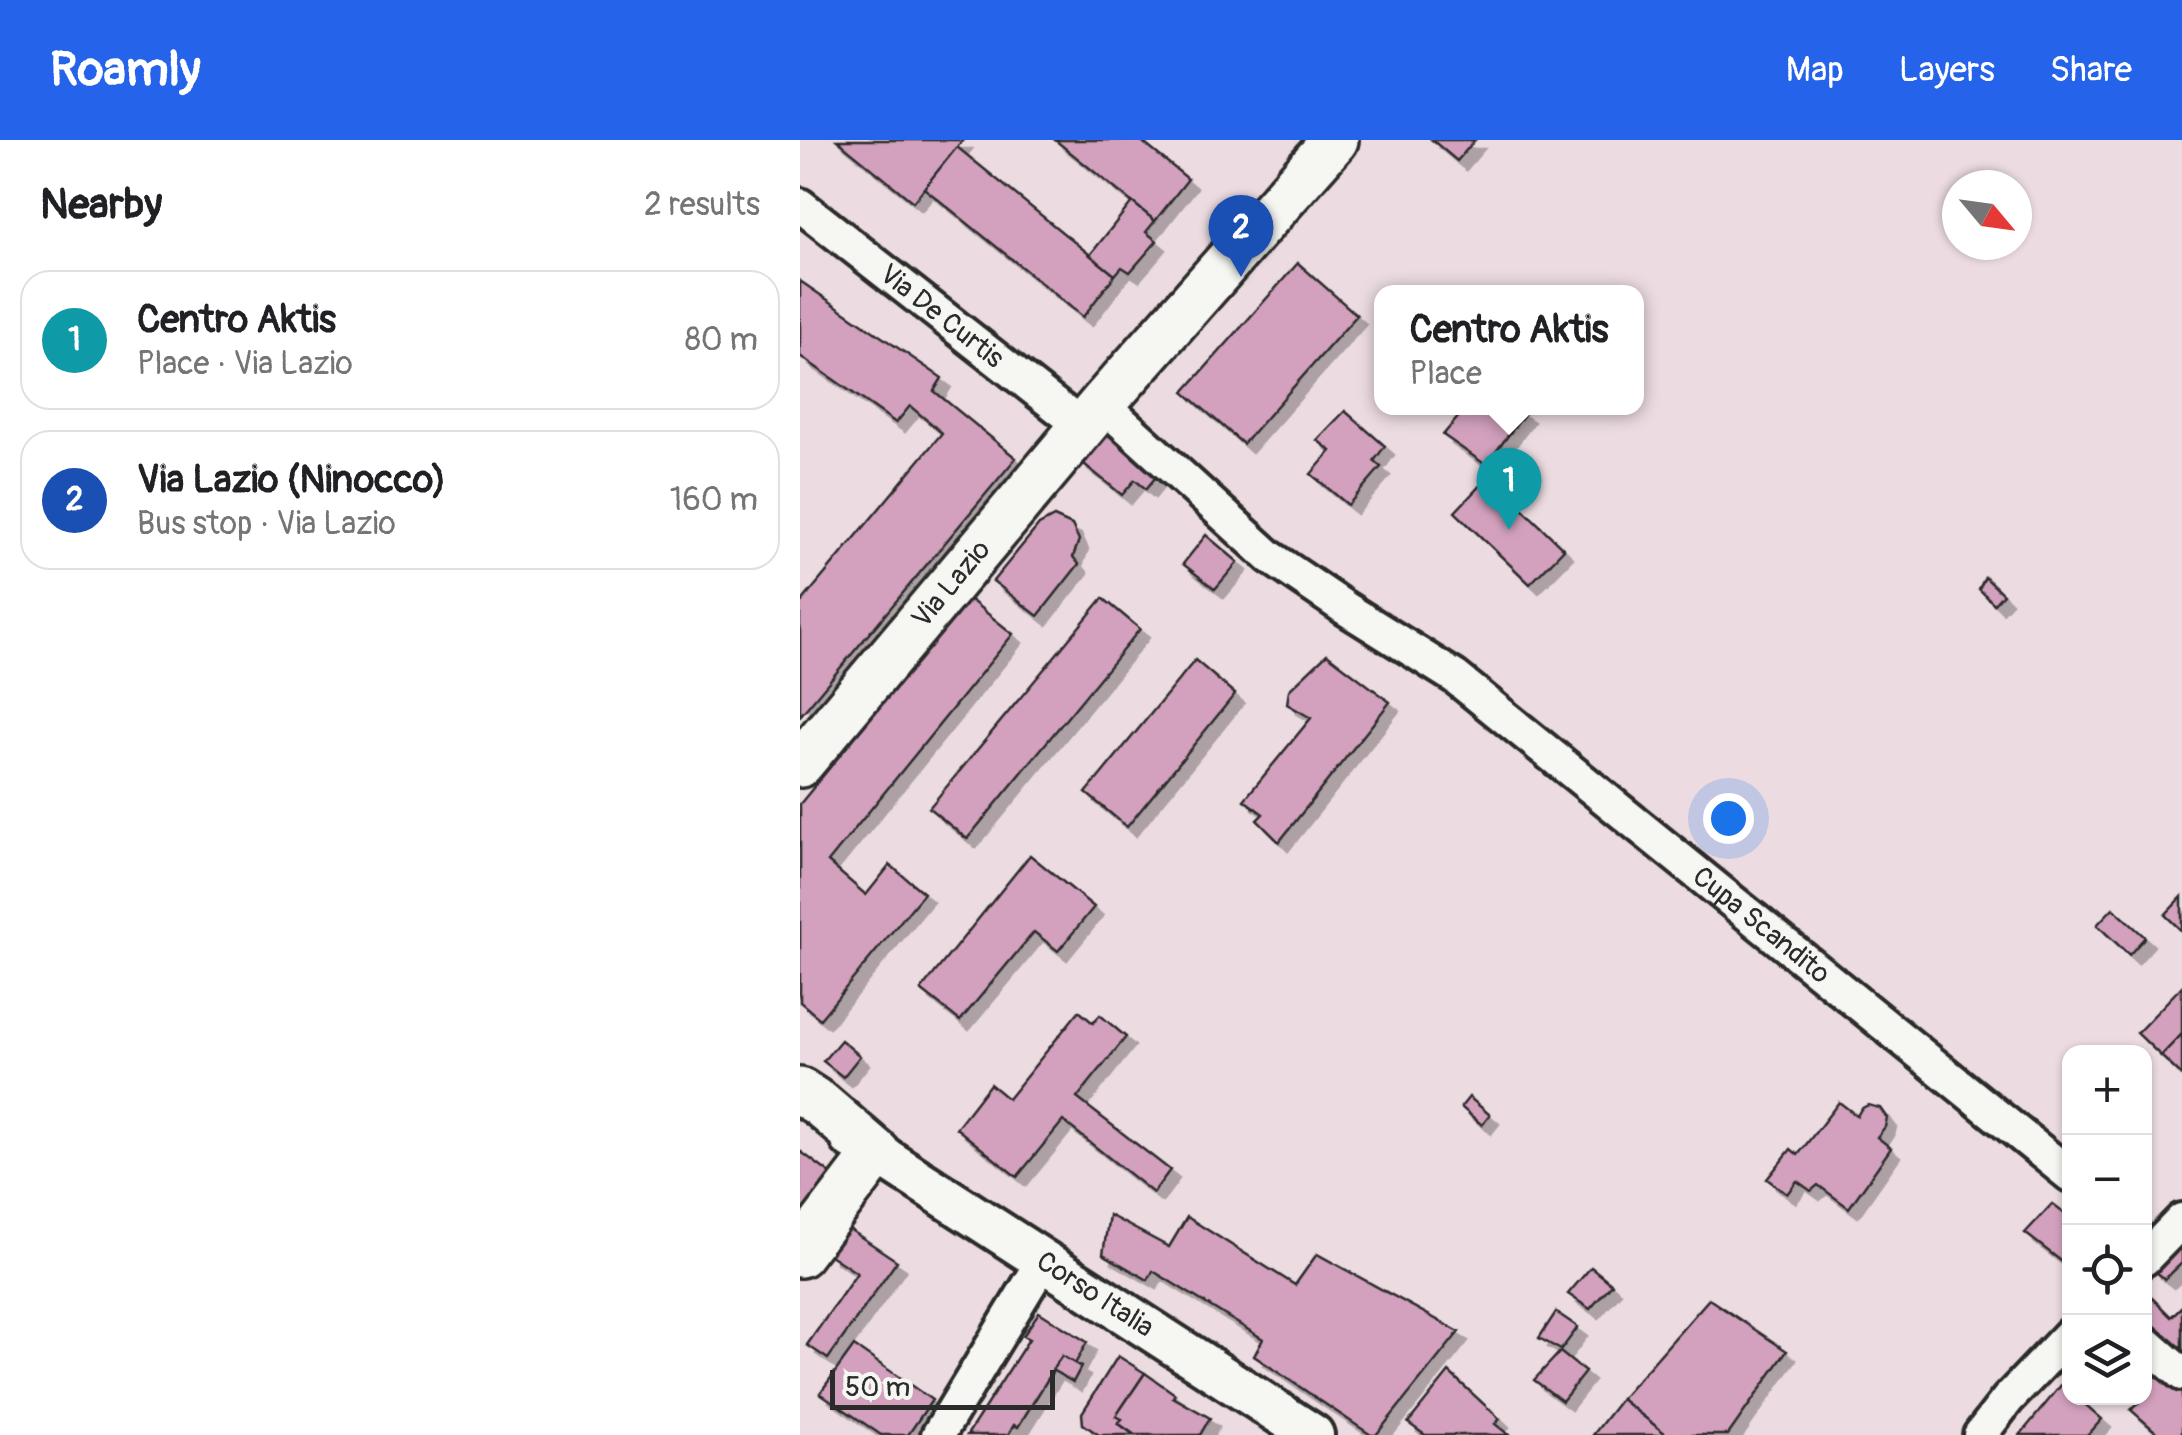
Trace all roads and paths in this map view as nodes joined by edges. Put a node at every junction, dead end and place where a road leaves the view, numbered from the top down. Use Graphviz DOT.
graph roads {
  1 [pos="1335,140"];
  2 [pos="800,205"];
  3 [pos="1092,416"];
  4 [pos="800,764"];
  5 [pos="800,1091"];
  6 [pos="800,1109"];
  7 [pos="877,1153"];
  8 [pos="2062,1169"];
  9 [pos="2182,1220"];
  10 [pos="2152,1245"];
  11 [pos="800,1254"];
  12 [pos="1044,1260"];
  13 [pos="2062,1342"];
  14 [pos="2152,1348"];
  15 [pos="2182,1374"];
  16 [pos="938,1435"];
  17 [pos="1313,1435"];
  18 [pos="1980,1435"];
  1 -- 3 [label="main road, Via Lazio"];
  2 -- 3 [label="street, Via De Curtis"];
  3 -- 4 [label="main road, Via Lazio"];
  3 -- 8 [label="street, Cupa Scandito"];
  5 -- 7 [label="main road, Corso Italia"];
  6 -- 7 [label="street, Corso Italia"];
  7 -- 11 [label="main road"];
  7 -- 12 [label="street, Corso Italia"];
  9 -- 10 [label="street"];
  12 -- 16 [label="street"];
  12 -- 17 [label="street, Corso Italia"];
  13 -- 18 [label="street"];
  14 -- 15 [label="street"];
}
